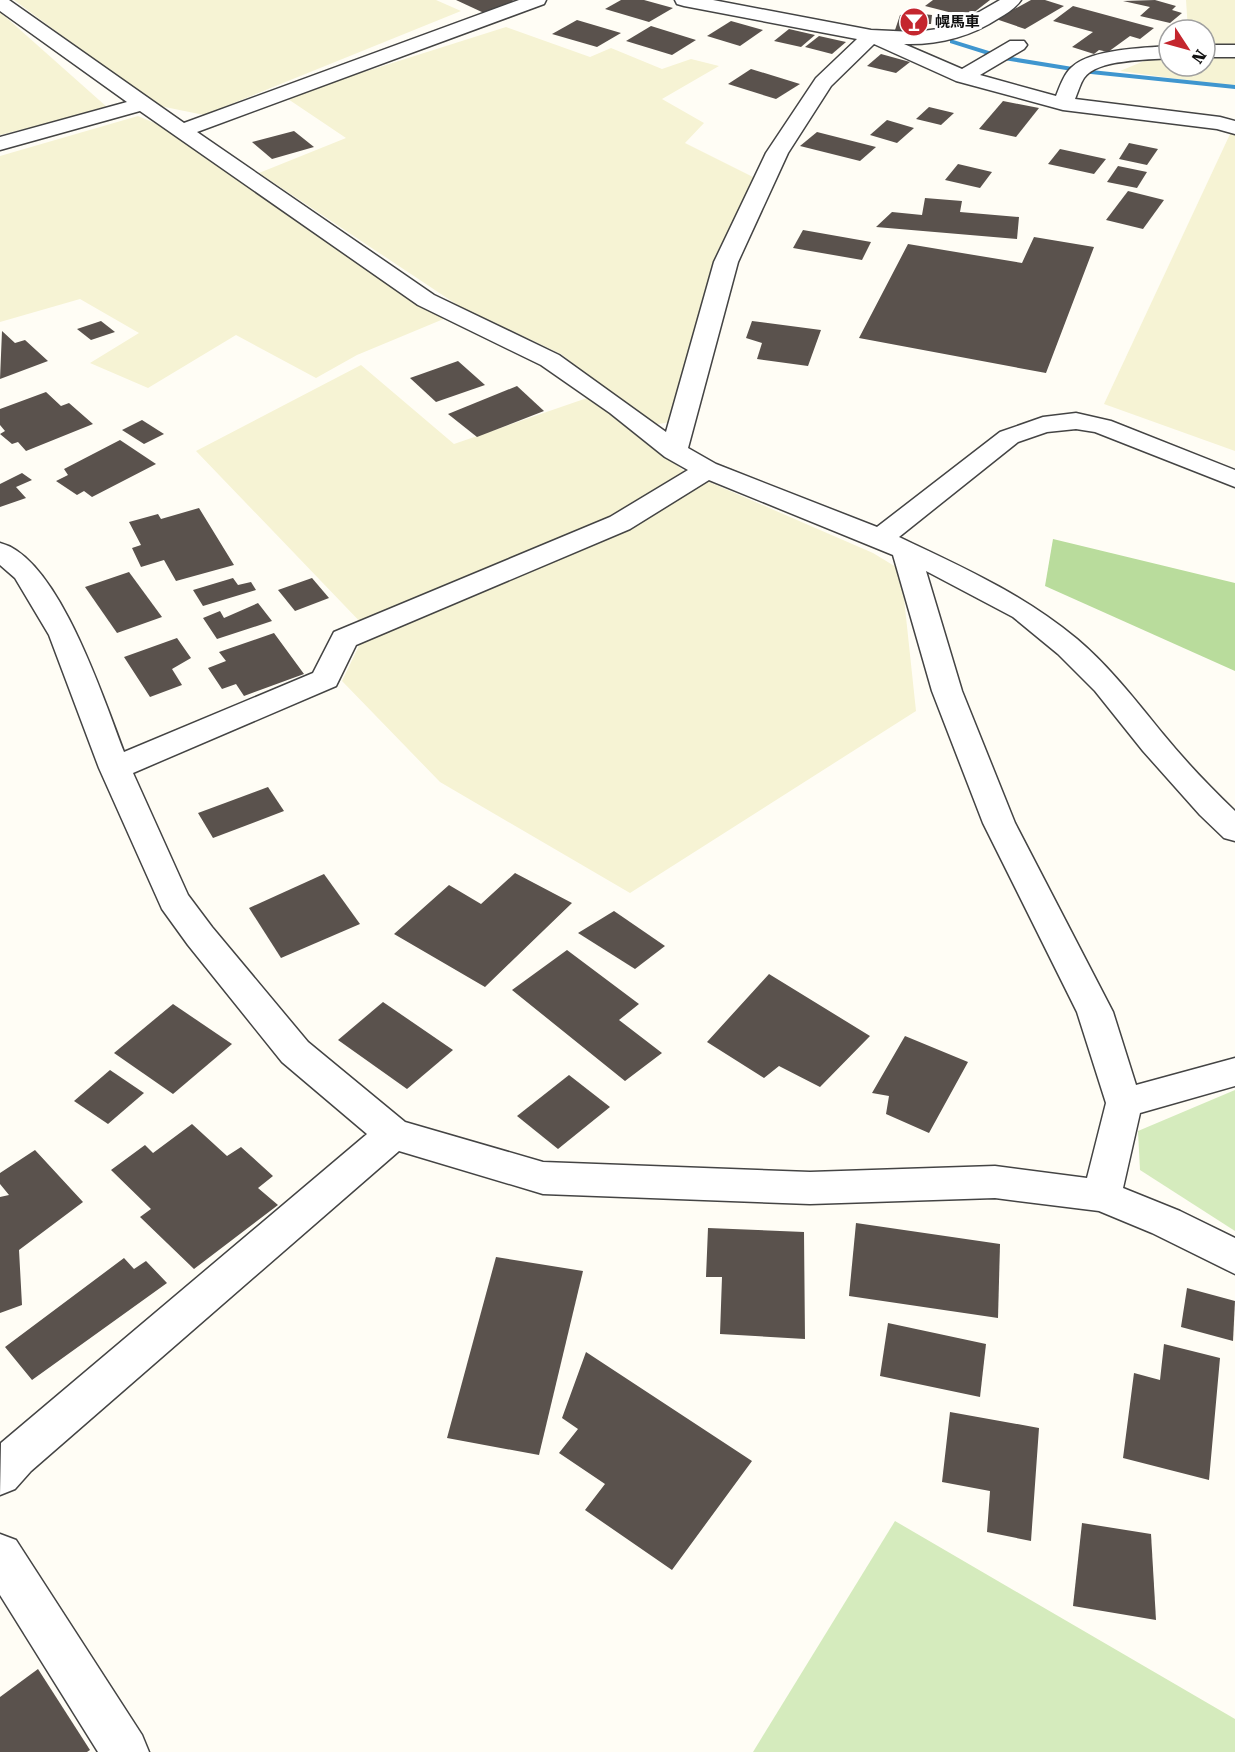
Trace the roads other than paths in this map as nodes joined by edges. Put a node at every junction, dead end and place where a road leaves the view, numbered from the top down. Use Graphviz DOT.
graph roads {
  1 [pos="537,0"];
  2 [pos="684,0"];
  3 [pos="773,0"];
  4 [pos="1012,0"];
  5 [pos="0,2"];
  6 [pos="757,14"];
  7 [pos="871,36"];
  8 [pos="1017,45"];
  9 [pos="1217,51"];
  10 [pos="1235,51"];
  11 [pos="1157,53"];
  12 [pos="963,76"];
  13 [pos="143,104"];
  14 [pos="1063,104"];
  15 [pos="1235,128"];
  16 [pos="183,130"];
  17 [pos="0,144"];
  18 [pos="674,451"];
  19 [pos="707,470"];
  20 [pos="1235,479"];
  21 [pos="893,545"];
  22 [pos="0,551"];
  23 [pos="114,768"];
  24 [pos="1235,830"];
  25 [pos="1235,1072"];
  26 [pos="1124,1103"];
  27 [pos="393,1134"];
  28 [pos="1102,1196"];
  29 [pos="1235,1257"];
  30 [pos="0,1475"];
  31 [pos="0,1555"];
  32 [pos="125,1752"];
  1 -- 16 [label="street"];
  2 -- 6 [label="street"];
  3 -- 6 [label="street"];
  4 -- 7 [label="street"];
  5 -- 13 [label="street"];
  6 -- 7 [label="street"];
  7 -- 12 [label="street"];
  7 -- 18 [label="street"];
  8 -- 12 [label="street"];
  9 -- 10 [label="street"];
  11 -- 14 [label="street"];
  12 -- 14 [label="street"];
  13 -- 16 [label="street"];
  13 -- 17 [label="street"];
  14 -- 15 [label="street"];
  16 -- 18 [label="street"];
  18 -- 19 [label="street"];
  19 -- 21 [label="street"];
  19 -- 23 [label="street"];
  20 -- 21 [label="street"];
  21 -- 24 [label="street"];
  21 -- 26 [label="street"];
  22 -- 23 [label="street"];
  23 -- 27 [label="street"];
  25 -- 26 [label="street"];
  26 -- 28 [label="street"];
  27 -- 28 [label="street"];
  27 -- 30 [label="street"];
  28 -- 29 [label="street"];
  31 -- 32 [label="street"];
}
